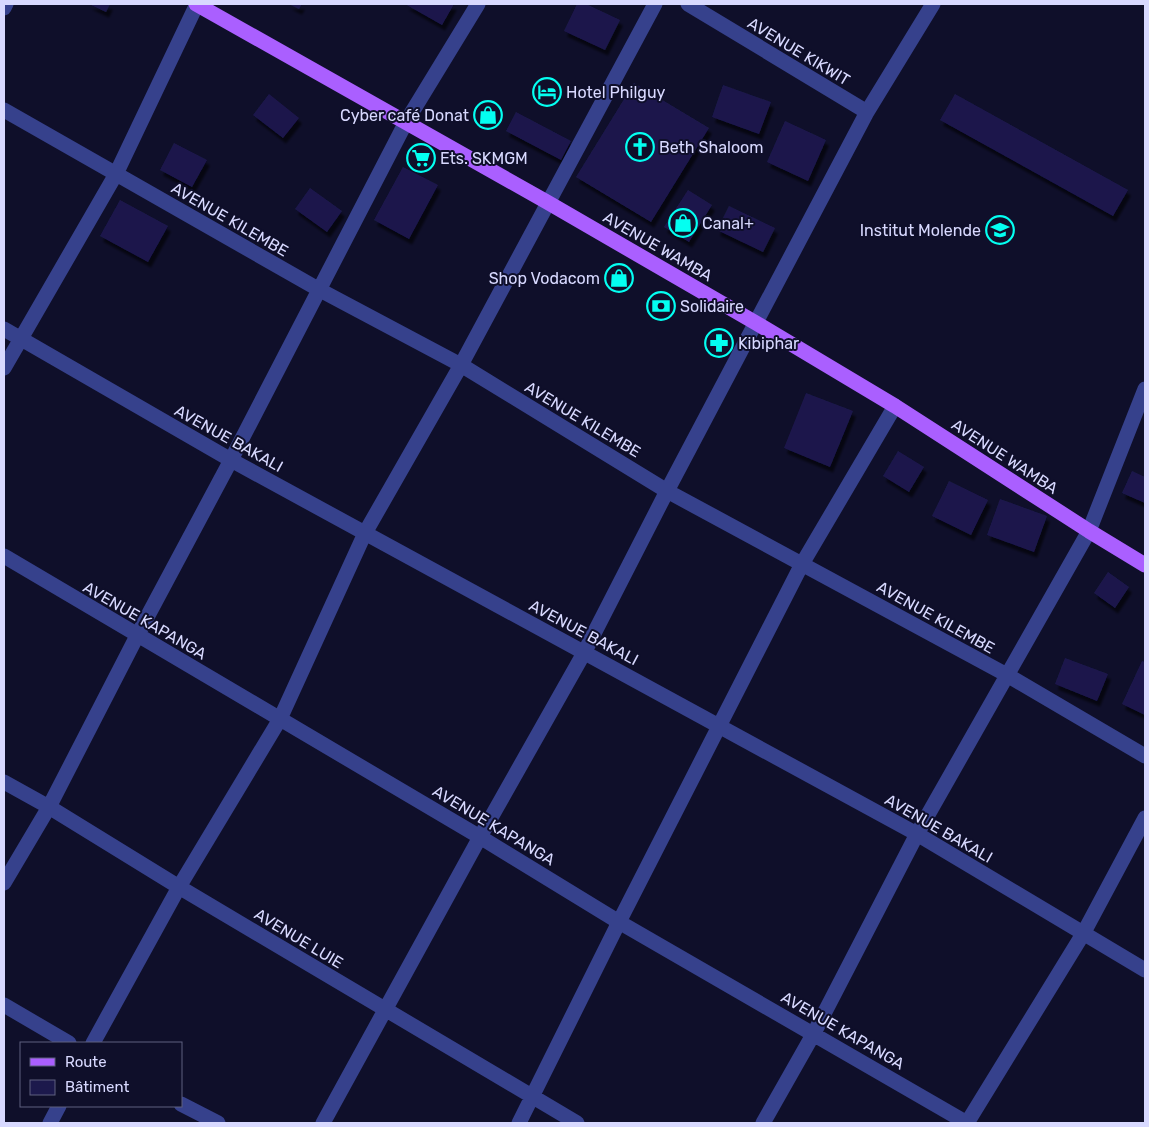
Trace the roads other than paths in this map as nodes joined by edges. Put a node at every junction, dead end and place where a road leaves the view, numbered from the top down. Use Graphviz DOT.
graph roads {
  1 [pos="6,4"];
  2 [pos="197,4"];
  3 [pos="478,4"];
  4 [pos="655,4"];
  5 [pos="688,4"];
  6 [pos="933,4"];
  7 [pos="4,8"];
  8 [pos="4,110"];
  9 [pos="867,112"];
  10 [pos="406,122"];
  11 [pos="116,174"];
  12 [pos="547,202"];
  13 [pos="318,289"];
  14 [pos="756,323"];
  15 [pos="4,329"];
  16 [pos="21,338"];
  17 [pos="461,365"];
  18 [pos="4,368"];
  19 [pos="1145,389"];
  20 [pos="895,406"];
  21 [pos="230,460"];
  22 [pos="667,491"];
  23 [pos="1089,531"];
  24 [pos="365,533"];
  25 [pos="4,556"];
  26 [pos="802,564"];
  27 [pos="1145,565"];
  28 [pos="137,636"];
  29 [pos="584,652"];
  30 [pos="1007,675"];
  31 [pos="280,719"];
  32 [pos="719,725"];
  33 [pos="1145,756"];
  34 [pos="4,782"];
  35 [pos="49,807"];
  36 [pos="1145,818"];
  37 [pos="917,834"];
  38 [pos="480,837"];
  39 [pos="4,883"];
  40 [pos="179,887"];
  41 [pos="619,922"];
  42 [pos="1083,934"];
  43 [pos="1145,970"];
  44 [pos="4,1005"];
  45 [pos="385,1009"];
  46 [pos="814,1033"];
  47 [pos="67,1042"];
  48 [pos="94,1042"];
  49 [pos="533,1097"];
  50 [pos="182,1105"];
  51 [pos="58,1107"];
  52 [pos="50,1123"];
  53 [pos="218,1123"];
  54 [pos="323,1123"];
  55 [pos="519,1123"];
  56 [pos="577,1123"];
  57 [pos="763,1123"];
  58 [pos="967,1123"];
  1 -- 7 [label="street"];
  2 -- 10 [label="main road, AVENUE WAMBA"];
  2 -- 11 [label="street"];
  3 -- 10 [label="street"];
  4 -- 12 [label="street"];
  5 -- 9 [label="street, AVENUE KIKWIT"];
  6 -- 9 [label="street"];
  8 -- 11 [label="street, AVENUE KILEMBE"];
  9 -- 14 [label="street"];
  10 -- 12 [label="main road, AVENUE WAMBA"];
  10 -- 13 [label="street"];
  11 -- 13 [label="street, AVENUE KILEMBE"];
  11 -- 16 [label="street"];
  12 -- 14 [label="main road, AVENUE WAMBA"];
  12 -- 17 [label="street"];
  13 -- 17 [label="street, AVENUE KILEMBE"];
  13 -- 21 [label="street"];
  14 -- 20 [label="main road, AVENUE WAMBA"];
  14 -- 22 [label="street"];
  15 -- 16 [label="street, AVENUE BAKALI"];
  16 -- 18 [label="street"];
  16 -- 21 [label="street, AVENUE BAKALI"];
  17 -- 22 [label="street, AVENUE KILEMBE"];
  17 -- 24 [label="street"];
  19 -- 23 [label="street"];
  20 -- 23 [label="main road, AVENUE WAMBA"];
  20 -- 26 [label="street"];
  21 -- 24 [label="street, AVENUE BAKALI"];
  21 -- 28 [label="street"];
  22 -- 26 [label="street, AVENUE KILEMBE"];
  22 -- 29 [label="street"];
  23 -- 27 [label="main road, AVENUE WAMBA"];
  23 -- 30 [label="street"];
  24 -- 29 [label="street, AVENUE BAKALI"];
  24 -- 31 [label="street"];
  25 -- 28 [label="street, AVENUE KAPANGA"];
  26 -- 30 [label="street, AVENUE KILEMBE"];
  26 -- 32 [label="street"];
  28 -- 31 [label="street, AVENUE KAPANGA"];
  28 -- 35 [label="street"];
  29 -- 32 [label="street, AVENUE BAKALI"];
  29 -- 38 [label="street"];
  30 -- 33 [label="street, AVENUE KILEMBE"];
  30 -- 37 [label="street"];
  31 -- 38 [label="street, AVENUE KAPANGA"];
  31 -- 40 [label="street"];
  32 -- 37 [label="street, AVENUE BAKALI"];
  32 -- 41 [label="street"];
  34 -- 35 [label="street, AVENUE LUIE"];
  35 -- 39 [label="street"];
  35 -- 40 [label="street, AVENUE LUIE"];
  36 -- 42 [label="street"];
  37 -- 42 [label="street, AVENUE BAKALI"];
  37 -- 46 [label="street"];
  38 -- 41 [label="street, AVENUE KAPANGA"];
  38 -- 45 [label="street"];
  40 -- 45 [label="street, AVENUE LUIE"];
  40 -- 48 [label="street"];
  41 -- 46 [label="street, AVENUE KAPANGA"];
  41 -- 49 [label="street"];
  42 -- 43 [label="street, AVENUE BAKALI"];
  42 -- 58 [label="street"];
  44 -- 47 [label="street"];
  45 -- 49 [label="street, AVENUE LUIE"];
  45 -- 54 [label="street"];
  46 -- 57 [label="street"];
  46 -- 58 [label="street, AVENUE KAPANGA"];
  49 -- 55 [label="street"];
  49 -- 56 [label="street, AVENUE LUIE"];
  50 -- 53 [label="street"];
  51 -- 52 [label="street"];
}
